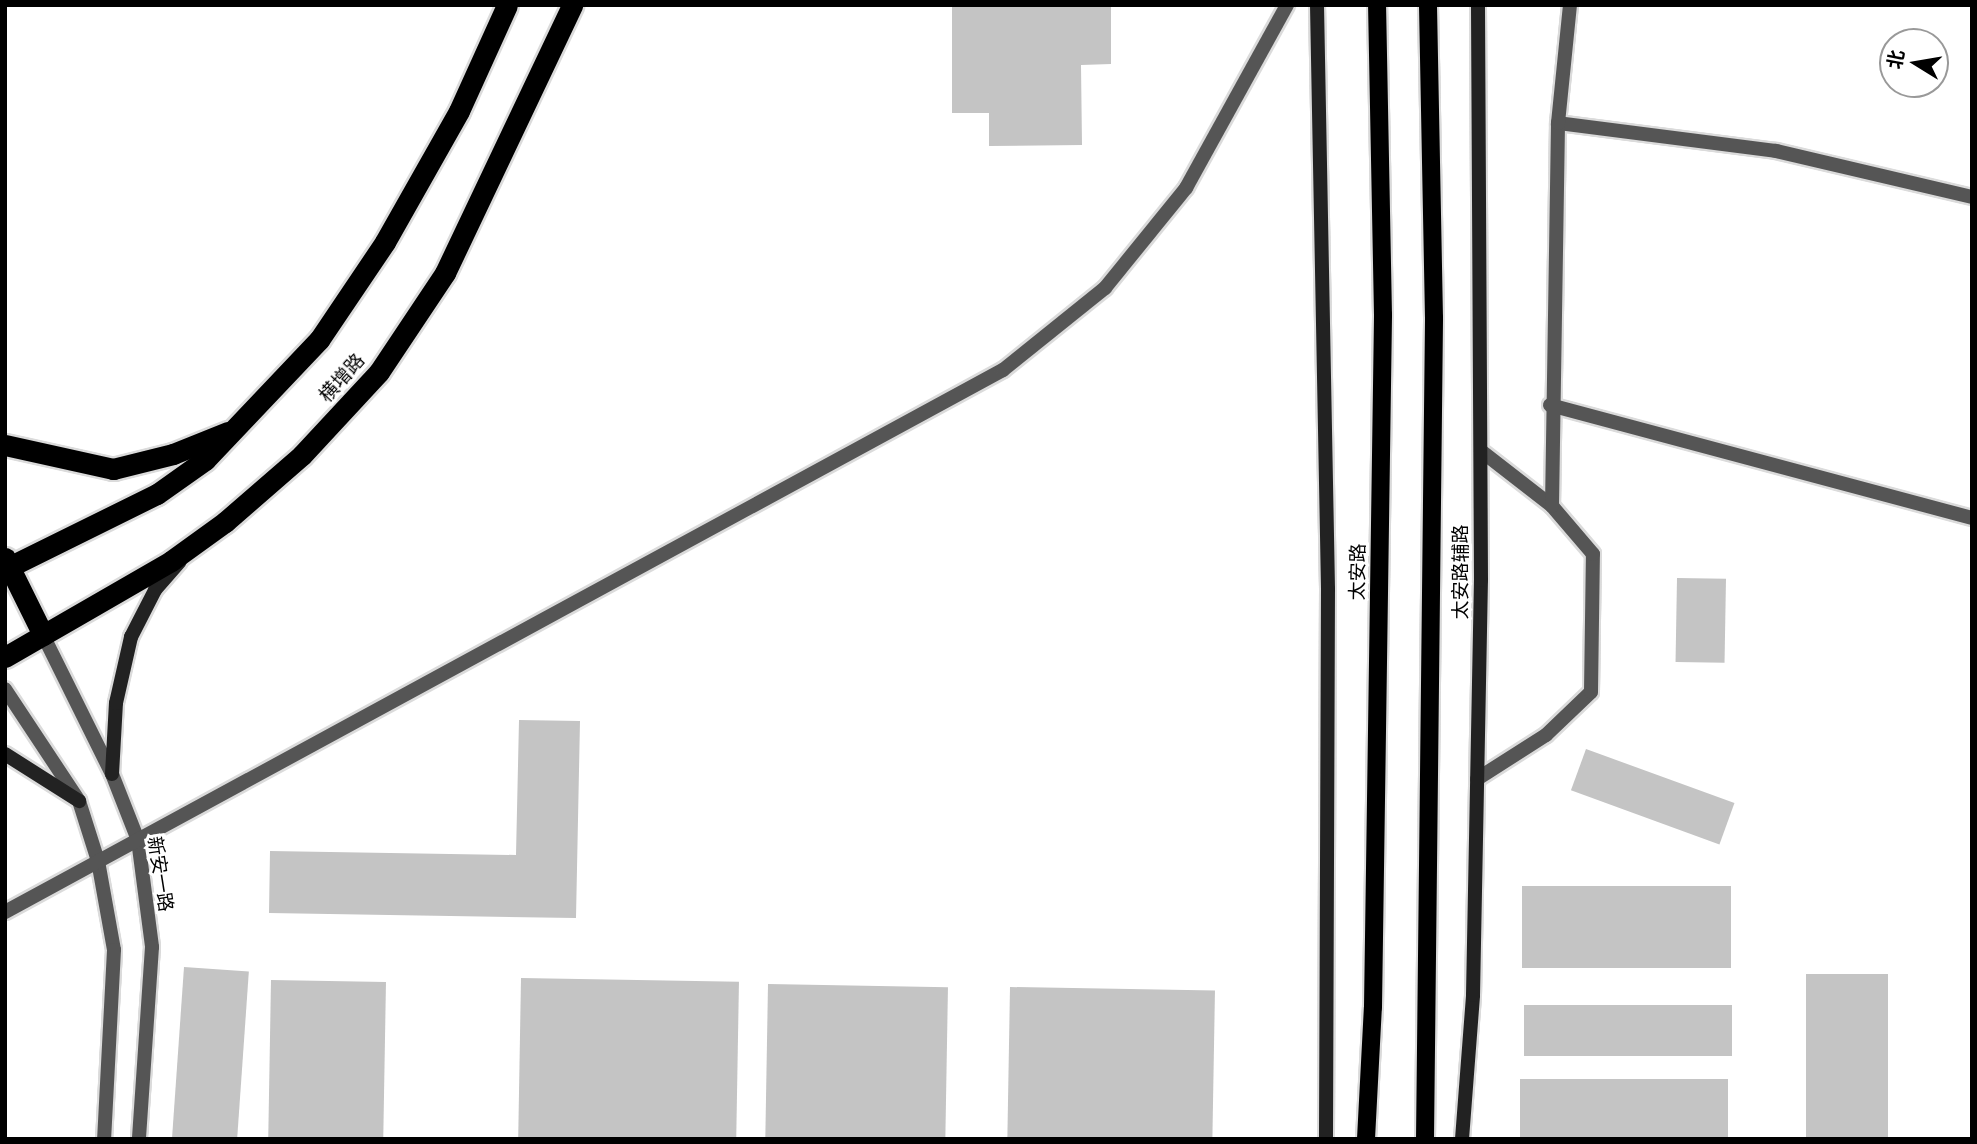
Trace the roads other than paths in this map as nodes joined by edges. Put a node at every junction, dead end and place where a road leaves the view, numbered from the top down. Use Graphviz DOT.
graph roads {
  1 [pos="507,5"];
  2 [pos="572,5"];
  3 [pos="1287,5"];
  4 [pos="1317,5"];
  5 [pos="1377,5"];
  6 [pos="1428,5"];
  7 [pos="1478,5"];
  8 [pos="1570,5"];
  9 [pos="1558,122"];
  10 [pos="1972,197"];
  11 [pos="1550,405"];
  12 [pos="240,427"];
  13 [pos="5,445"];
  14 [pos="1481,451"];
  15 [pos="1552,506"];
  16 [pos="1972,518"];
  17 [pos="192,546"];
  18 [pos="7,565"];
  19 [pos="43,635"];
  20 [pos="5,657"];
  21 [pos="5,689"];
  22 [pos="5,754"];
  23 [pos="112,774"];
  24 [pos="1477,779"];
  25 [pos="79,801"];
  26 [pos="138,840"];
  27 [pos="98,861"];
  28 [pos="5,912"];
  29 [pos="104,1139"];
  30 [pos="139,1139"];
  31 [pos="1326,1139"];
  32 [pos="1366,1139"];
  33 [pos="1425,1139"];
  34 [pos="1461,1139"];
  1 -- 12 [label="highway"];
  2 -- 17 [label="highway, 横增路"];
  3 -- 26 [label="street"];
  4 -- 31 [label="main road"];
  5 -- 32 [label="main road, 太安路"];
  6 -- 33 [label="main road"];
  7 -- 14 [label="main road, 太安路辅路"];
  8 -- 9 [label="street"];
  9 -- 10 [label="street"];
  9 -- 11 [label="street"];
  11 -- 15 [label="street"];
  11 -- 16 [label="street"];
  12 -- 13 [label="highway"];
  12 -- 18 [label="highway"];
  14 -- 15 [label="street"];
  14 -- 24 [label="main road, 太安路辅路"];
  15 -- 24 [label="street"];
  17 -- 19 [label="highway, 横增路"];
  17 -- 23 [label="main road"];
  18 -- 19 [label="highway"];
  19 -- 20 [label="highway, 横增路"];
  19 -- 23 [label="street, 新安一路"];
  21 -- 25 [label="street"];
  22 -- 25 [label="main road"];
  23 -- 26 [label="street, 新安一路"];
  24 -- 34 [label="main road, 太安路辅路"];
  25 -- 27 [label="street"];
  26 -- 27 [label="street"];
  26 -- 30 [label="street, 新安一路"];
  27 -- 28 [label="street"];
  27 -- 29 [label="street"];
}
